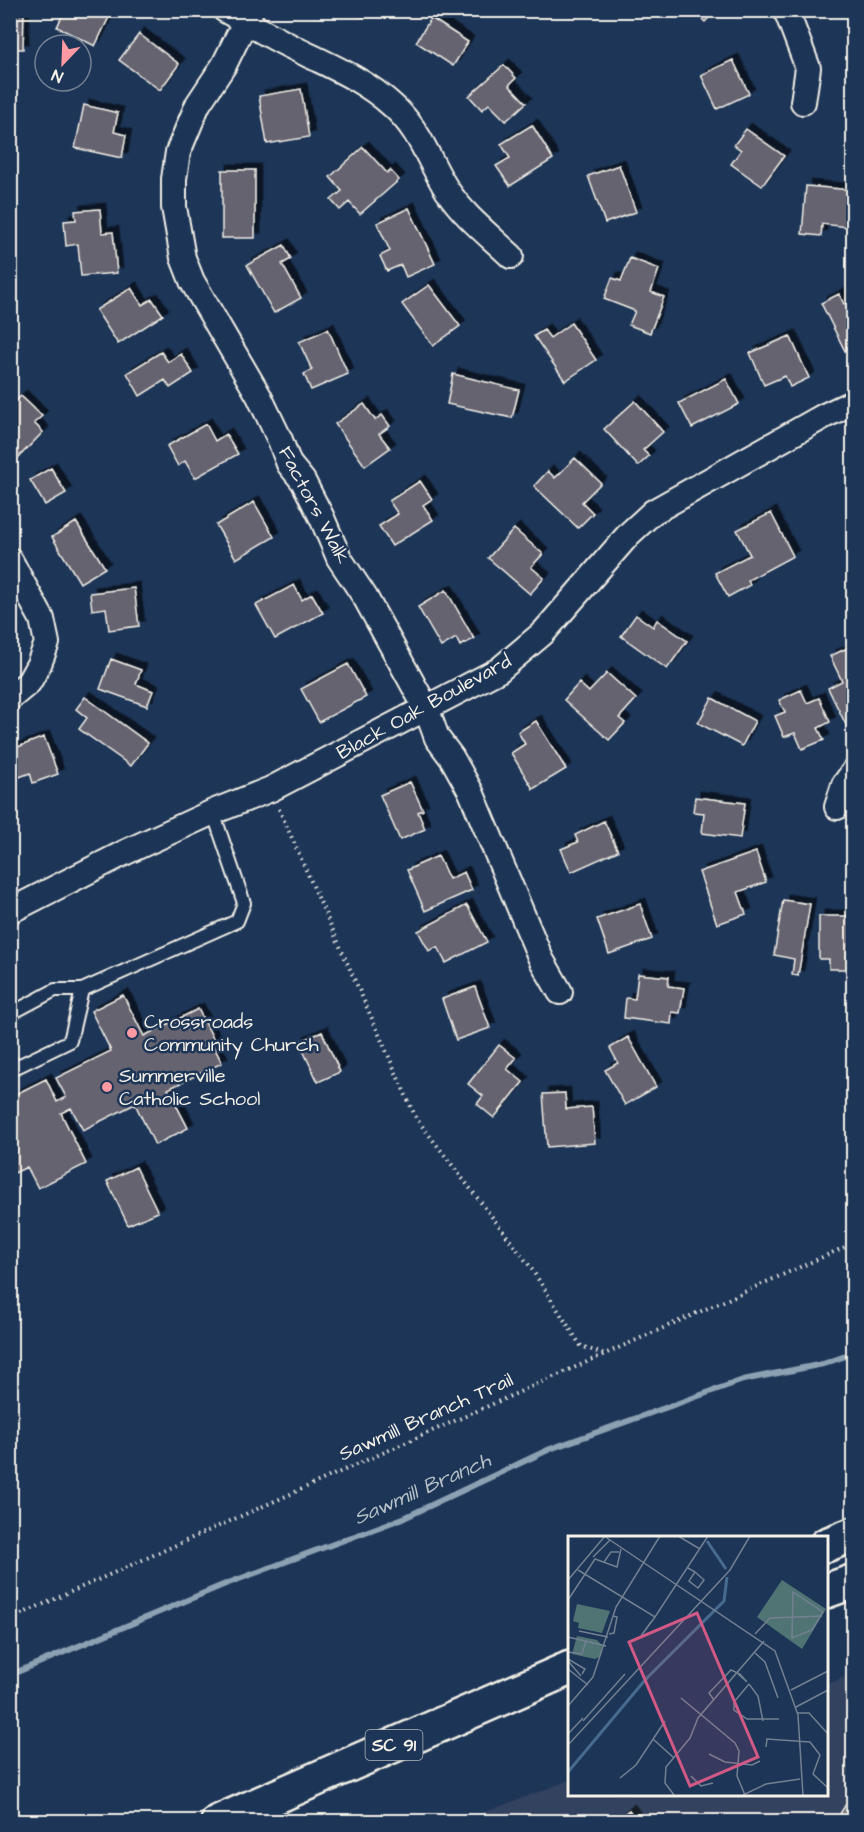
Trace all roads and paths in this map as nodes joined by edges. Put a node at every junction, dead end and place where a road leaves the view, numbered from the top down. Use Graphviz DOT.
graph roads {
  1 [pos="786,10"];
  2 [pos="240,14"];
  3 [pos="804,102"];
  4 [pos="511,256"];
  5 [pos="854,402"];
  6 [pos="10,560"];
  7 [pos="10,699"];
  8 [pos="426,708"];
  9 [pos="854,771"];
  10 [pos="271,789"];
  11 [pos="837,807"];
  12 [pos="213,812"];
  13 [pos="10,911"];
  14 [pos="82,990"];
  15 [pos="560,992"];
  16 [pos="10,1014"];
  17 [pos="10,1070"];
  18 [pos="854,1243"];
  19 [pos="604,1354"];
  20 [pos="854,1534"];
  21 [pos="828,1544"];
  22 [pos="854,1581"];
  23 [pos="828,1590"];
  24 [pos="10,1619"];
  25 [pos="568,1669"];
  26 [pos="218,1821"];
  1 -- 3 [label="street"];
  2 -- 4 [label="street"];
  2 -- 8 [label="street, Factors Walk"];
  5 -- 8 [label="street, Black Oak Boulevard"];
  6 -- 7 [label="street"];
  8 -- 10 [label="street, Black Oak Boulevard"];
  8 -- 15 [label="street, Factors Walk"];
  9 -- 11 [label="street"];
  10 -- 12 [label="street, Black Oak Boulevard"];
  10 -- 19 [label="path"];
  12 -- 13 [label="street, Black Oak Boulevard"];
  12 -- 14 [label="lane"];
  14 -- 16 [label="lane"];
  14 -- 17 [label="lane"];
  18 -- 24 [label="path, Sawmill Branch Trail"];
  20 -- 21 [label="main road"];
  22 -- 23 [label="main road"];
  25 -- 26 [label="main road, SC 91"];
}
